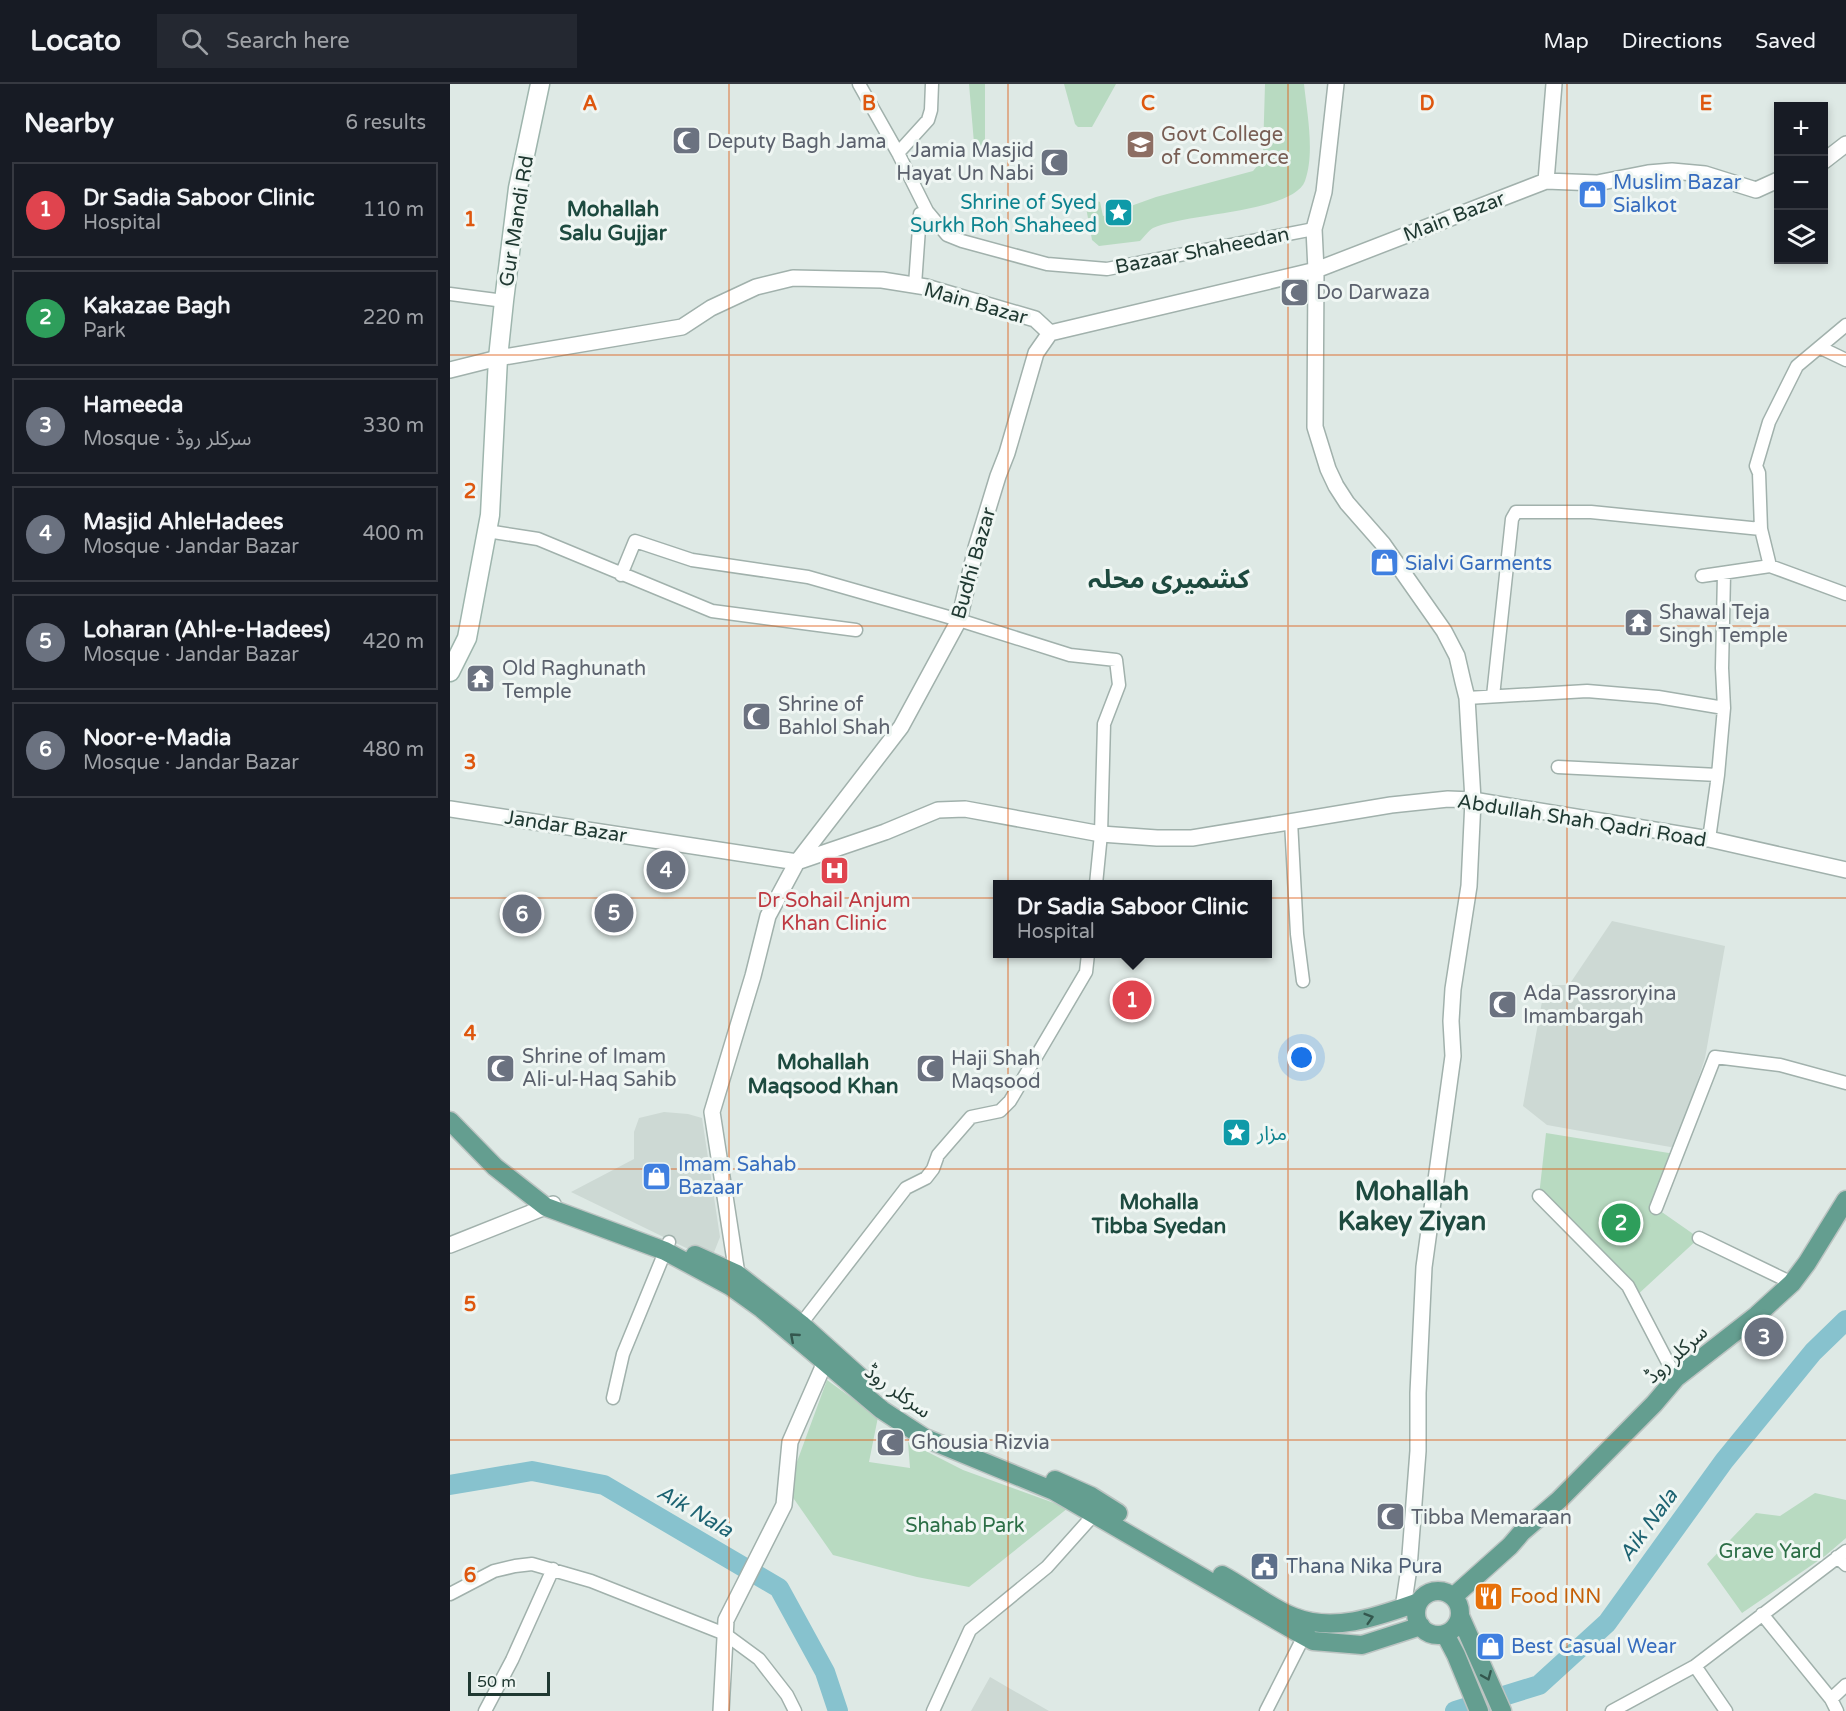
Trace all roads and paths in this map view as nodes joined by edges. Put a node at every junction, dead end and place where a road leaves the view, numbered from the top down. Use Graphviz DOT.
graph roads {
  1 [pos="540,84"];
  2 [pos="859,84"];
  3 [pos="932,84"];
  4 [pos="1336,84"];
  5 [pos="1554,84"];
  6 [pos="1846,144"];
  7 [pos="898,153"];
  8 [pos="1828,158"];
  9 [pos="1546,181"];
  10 [pos="1774,182"];
  11 [pos="927,211"];
  12 [pos="1314,229"];
  13 [pos="1316,270"];
  14 [pos="915,285"];
  15 [pos="450,294"];
  16 [pos="504,301"];
  17 [pos="1846,325"];
  18 [pos="1050,333"];
  19 [pos="1821,348"];
  20 [pos="498,358"];
  21 [pos="1846,360"];
  22 [pos="450,370"];
  23 [pos="1761,529"];
  24 [pos="487,531"];
  25 [pos="1770,566"];
  26 [pos="1724,573"];
  27 [pos="621,575"];
  28 [pos="1702,576"];
  29 [pos="1846,594"];
  30 [pos="959,620"];
  31 [pos="856,630"];
  32 [pos="450,672"];
  33 [pos="1493,696"];
  34 [pos="1467,699"];
  35 [pos="1724,708"];
  36 [pos="1558,767"];
  37 [pos="1718,775"];
  38 [pos="1473,800"];
  39 [pos="450,808"];
  40 [pos="1291,821"];
  41 [pos="1101,834"];
  42 [pos="1709,838"];
  43 [pos="797,862"];
  44 [pos="1846,870"];
  45 [pos="1096,880"];
  46 [pos="1088,958"];
  47 [pos="1303,981"];
  48 [pos="1846,1083"];
  49 [pos="450,1121"];
  50 [pos="1539,1196"];
  51 [pos="1846,1200"];
  52 [pos="551,1204"];
  53 [pos="1656,1208"];
  54 [pos="1699,1238"];
  55 [pos="450,1245"];
  56 [pos="667,1247"];
  57 [pos="737,1274"];
  58 [pos="1792,1283"];
  59 [pos="801,1324"];
  60 [pos="827,1357"];
  61 [pos="1676,1378"];
  62 [pos="613,1398"];
  63 [pos="1099,1509"];
  64 [pos="1843,1558"];
  65 [pos="553,1569"];
  66 [pos="450,1594"];
  67 [pos="1446,1594"];
  68 [pos="1411,1605"];
  69 [pos="1762,1614"];
  70 [pos="1460,1616"];
  71 [pos="1343,1623"];
  72 [pos="1421,1626"];
  73 [pos="726,1627"];
  74 [pos="1445,1634"];
  75 [pos="1304,1636"];
  76 [pos="1342,1644"];
  77 [pos="1695,1666"];
  78 [pos="1846,1685"];
  79 [pos="1831,1699"];
  80 [pos="485,1711"];
  81 [pos="721,1711"];
  82 [pos="795,1711"];
  83 [pos="933,1711"];
  84 [pos="1266,1711"];
  85 [pos="1479,1711"];
  86 [pos="1502,1711"];
  87 [pos="1611,1711"];
  88 [pos="1726,1711"];
  89 [pos="1837,1711"];
  1 -- 16 [label="main road, Gur Mandi Rd"];
  2 -- 7 [label="street, Bazaar Shaheedan"];
  3 -- 7 [label="street"];
  4 -- 12 [label="street"];
  5 -- 9 [label="street"];
  6 -- 8 [label="street"];
  7 -- 11 [label="street, Bazaar Shaheedan"];
  9 -- 10 [label="street"];
  9 -- 13 [label="street, Main Bazar"];
  11 -- 12 [label="street, Bazaar Shaheedan"];
  11 -- 14 [label="street"];
  12 -- 13 [label="street"];
  13 -- 18 [label="street, Main Bazar"];
  13 -- 34 [label="street"];
  14 -- 18 [label="street, Main Bazar"];
  14 -- 20 [label="street, Main Bazar"];
  15 -- 16 [label="street"];
  16 -- 20 [label="main road, Gur Mandi Rd"];
  17 -- 19 [label="street"];
  18 -- 30 [label="street, Budhi Bazar"];
  19 -- 21 [label="street"];
  19 -- 23 [label="street"];
  20 -- 22 [label="street, Main Bazar"];
  20 -- 24 [label="main road, Gur Mandi Rd"];
  23 -- 25 [label="street"];
  23 -- 33 [label="street"];
  24 -- 27 [label="street"];
  24 -- 32 [label="main road, Gur Mandi Rd"];
  25 -- 26 [label="street"];
  25 -- 29 [label="street"];
  26 -- 28 [label="street"];
  26 -- 35 [label="street"];
  27 -- 30 [label="street"];
  27 -- 31 [label="street"];
  30 -- 41 [label="street"];
  30 -- 43 [label="street, Budhi Bazar"];
  33 -- 34 [label="street"];
  33 -- 35 [label="street"];
  34 -- 38 [label="street"];
  35 -- 37 [label="street"];
  36 -- 37 [label="street"];
  37 -- 42 [label="street"];
  38 -- 40 [label="street, Abdullah Shah Qadri Road"];
  38 -- 42 [label="street, Abdullah Shah Qadri Road"];
  38 -- 68 [label="street"];
  39 -- 43 [label="street, Jandar Bazar"];
  40 -- 41 [label="street, Abdullah Shah Qadri Road"];
  40 -- 47 [label="street"];
  41 -- 43 [label="street, Jandar Bazar"];
  41 -- 45 [label="street"];
  42 -- 44 [label="street, Abdullah Shah Qadri Road"];
  43 -- 57 [label="street, Budhi Bazar"];
  46 -- 59 [label="street"];
  48 -- 53 [label="street"];
  49 -- 52 [label="main road, سرکلر روڈ"];
  50 -- 61 [label="street"];
  51 -- 58 [label="main road, سرکلر روڈ"];
  52 -- 55 [label="street"];
  52 -- 56 [label="main road, سرکلر روڈ"];
  54 -- 58 [label="street"];
  56 -- 57 [label="main road, سرکلر روڈ"];
  60 -- 56 [label="main road, سرکلر روڈ, one-way"];
  56 -- 62 [label="street"];
  57 -- 59 [label="main road, سرکلر روڈ"];
  58 -- 61 [label="main road, سرکلر روڈ"];
  59 -- 60 [label="main road, سرکلر روڈ"];
  60 -- 63 [label="main road, سرکلر روڈ"];
  60 -- 73 [label="street"];
  61 -- 67 [label="main road, سرکلر روڈ"];
  63 -- 71 [label="main road, سرکلر روڈ"];
  63 -- 75 [label="main road, سرکلر روڈ"];
  63 -- 83 [label="street"];
  64 -- 69 [label="street"];
  65 -- 66 [label="street"];
  65 -- 73 [label="street"];
  65 -- 80 [label="street"];
  67 -- 68 [label="main road"];
  67 -- 70 [label="main road"];
  71 -- 68 [label="main road, سرکلر روڈ, one-way"];
  68 -- 72 [label="main road"];
  69 -- 77 [label="street"];
  69 -- 79 [label="street"];
  70 -- 74 [label="main road"];
  70 -- 86 [label="main road, one-way"];
  71 -- 76 [label="main road"];
  72 -- 74 [label="main road"];
  72 -- 76 [label="main road, سرکلر روڈ"];
  73 -- 81 [label="street"];
  73 -- 82 [label="street"];
  74 -- 85 [label="main road"];
  75 -- 76 [label="main road, سرکلر روڈ"];
  75 -- 84 [label="street"];
  77 -- 87 [label="street"];
  77 -- 88 [label="street"];
  78 -- 79 [label="street"];
  79 -- 89 [label="street"];
}
